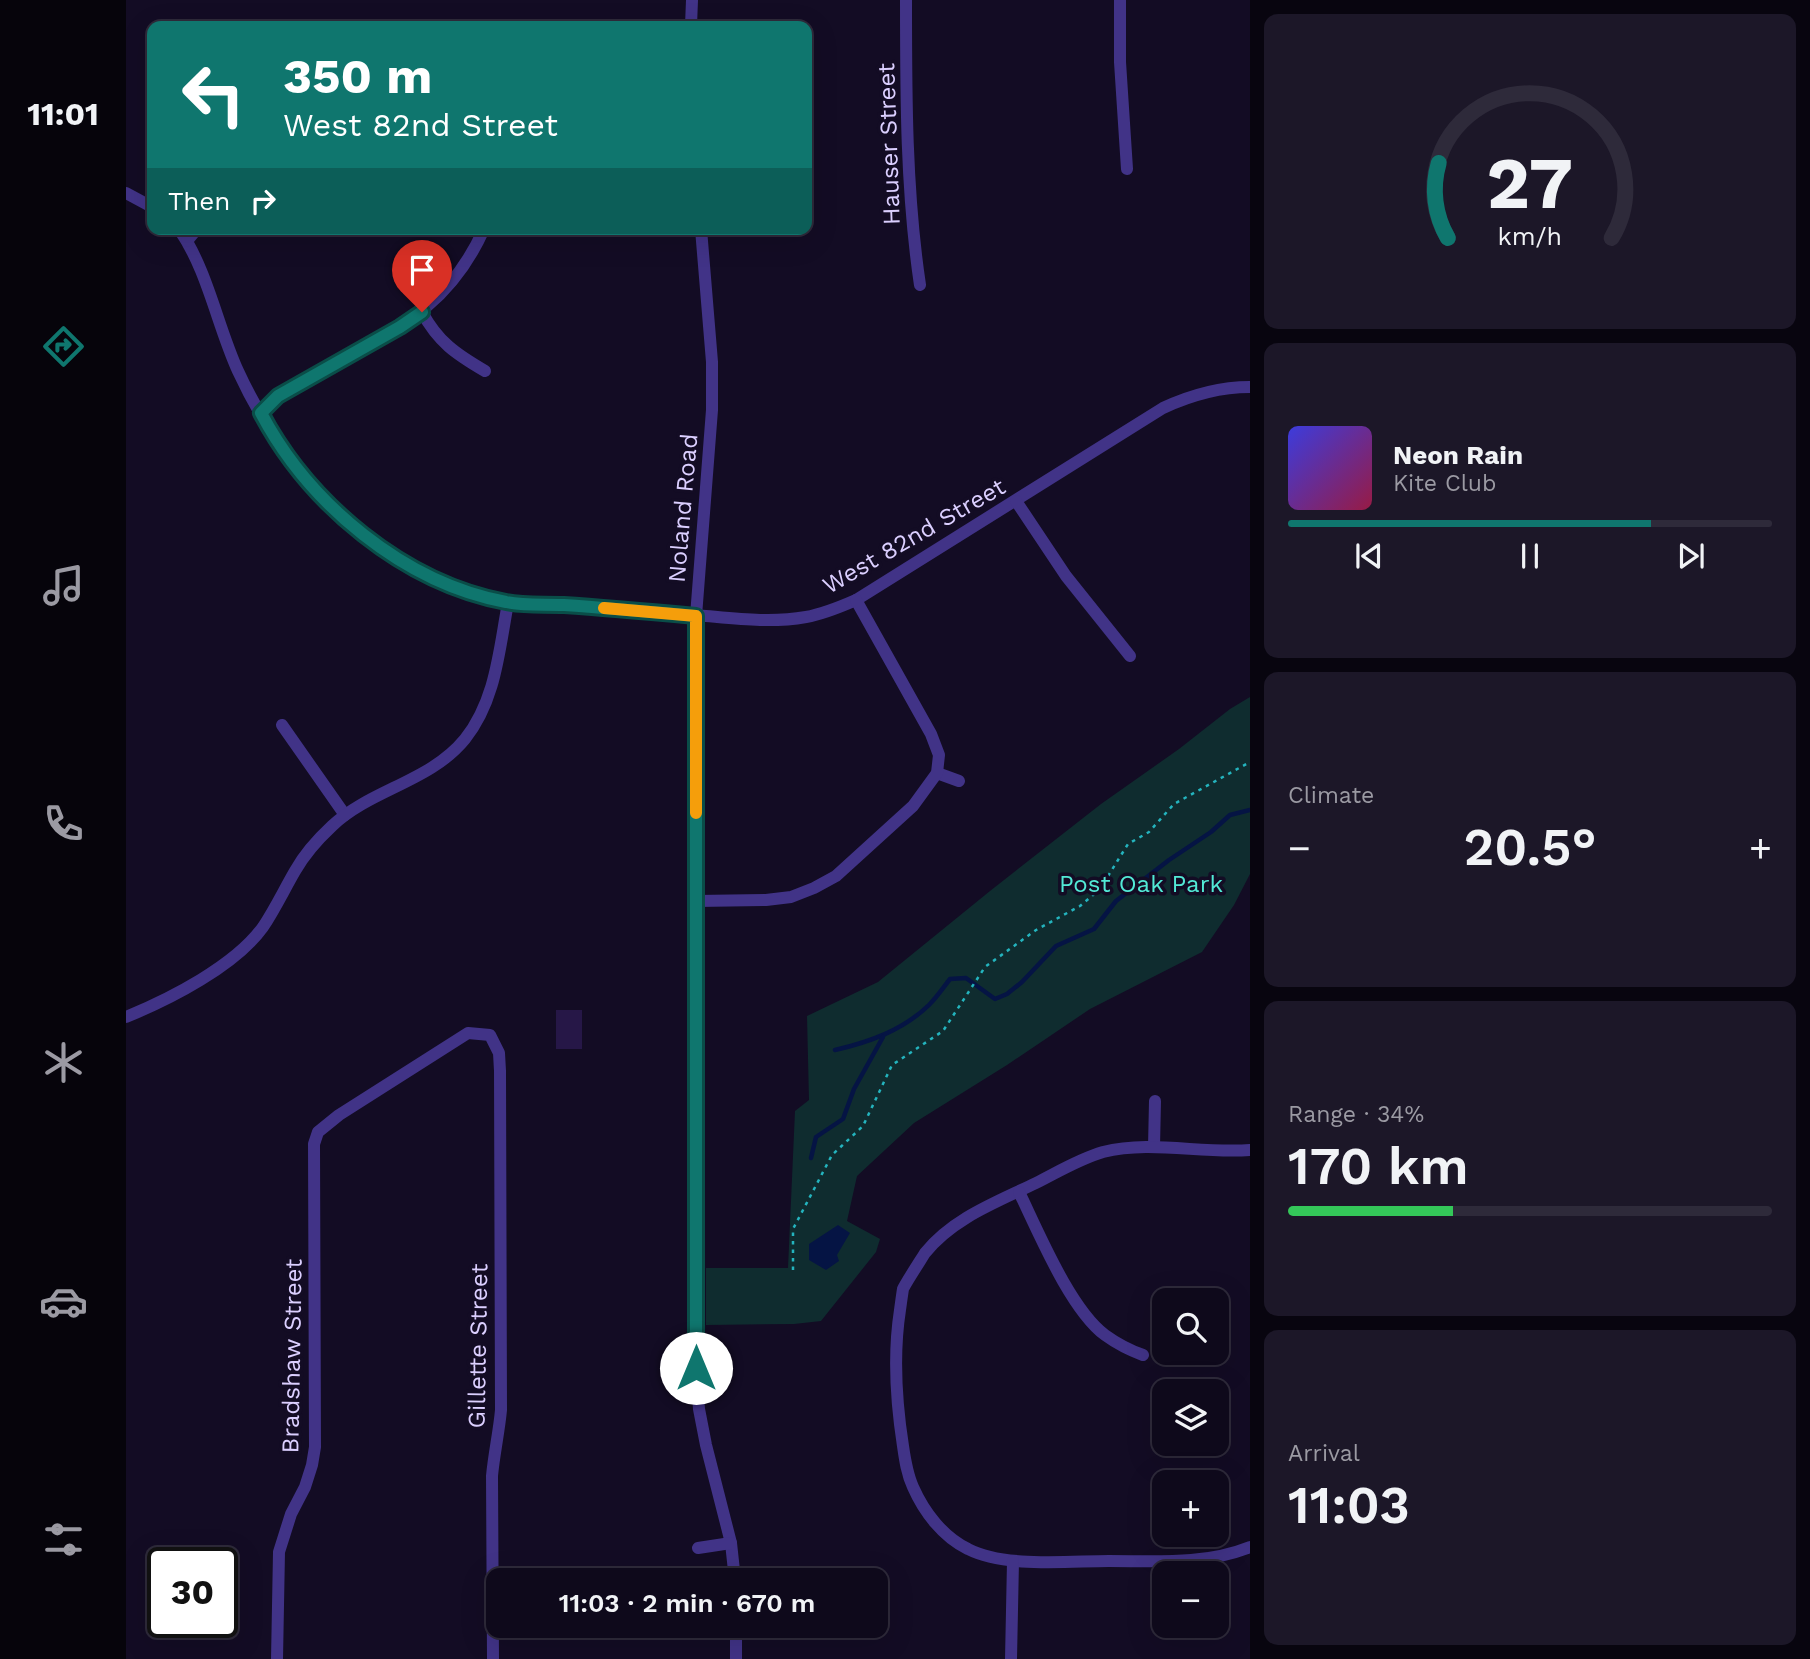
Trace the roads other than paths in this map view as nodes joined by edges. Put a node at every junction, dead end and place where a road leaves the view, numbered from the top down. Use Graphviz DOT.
graph roads {
  1 [pos="692,0"];
  2 [pos="906,0"];
  3 [pos="1120,0"];
  4 [pos="691,21"];
  5 [pos="1127,169"];
  6 [pos="126,193"];
  7 [pos="147,204"];
  8 [pos="183,235"];
  9 [pos="192,235"];
  10 [pos="481,235"];
  11 [pos="701,235"];
  12 [pos="187,241"];
  13 [pos="920,285"];
  14 [pos="422,312"];
  15 [pos="485,371"];
  16 [pos="1250,387"];
  17 [pos="261,413"];
  18 [pos="1016,501"];
  19 [pos="856,600"];
  20 [pos="508,603"];
  21 [pos="696,616"];
  22 [pos="1130,656"];
  23 [pos="282,725"];
  24 [pos="937,773"];
  25 [pos="959,781"];
  26 [pos="345,815"];
  27 [pos="696,901"];
  28 [pos="126,1017"];
  29 [pos="490,1035"];
  30 [pos="1155,1101"];
  31 [pos="1153,1147"];
  32 [pos="1250,1150"];
  33 [pos="1019,1192"];
  34 [pos="1143,1355"];
  35 [pos="731,1543"];
  36 [pos="1250,1547"];
  37 [pos="698,1548"];
  38 [pos="1013,1561"];
  39 [pos="734,1568"];
  40 [pos="736,1638"];
  41 [pos="277,1659"];
  42 [pos="492,1659"];
  43 [pos="736,1659"];
  44 [pos="1012,1659"];
  1 -- 4 [label="street"];
  2 -- 13 [label="street, Hauser Street"];
  3 -- 5 [label="street"];
  6 -- 7 [label="street"];
  8 -- 12 [label="street, West 82nd Street"];
  9 -- 12 [label="street"];
  10 -- 14 [label="street"];
  11 -- 21 [label="street, Noland Road"];
  12 -- 17 [label="street, West 82nd Street"];
  14 -- 15 [label="street"];
  14 -- 17 [label="street"];
  16 -- 18 [label="street, West 82nd Street"];
  17 -- 20 [label="street, West 82nd Street"];
  18 -- 19 [label="street, West 82nd Street"];
  18 -- 22 [label="street"];
  19 -- 21 [label="street, West 82nd Street"];
  19 -- 24 [label="street"];
  20 -- 21 [label="street, West 82nd Street"];
  20 -- 26 [label="street"];
  21 -- 27 [label="street, Noland Road"];
  23 -- 26 [label="street"];
  24 -- 25 [label="street"];
  24 -- 27 [label="street"];
  26 -- 28 [label="street"];
  27 -- 35 [label="street, Noland Road"];
  29 -- 41 [label="street, Bradshaw Street"];
  29 -- 42 [label="street, Gillette Street"];
  30 -- 31 [label="street"];
  31 -- 32 [label="street"];
  31 -- 33 [label="street"];
  33 -- 34 [label="street"];
  33 -- 38 [label="street"];
  35 -- 37 [label="street"];
  35 -- 39 [label="street, Noland Road"];
  36 -- 38 [label="street"];
  38 -- 44 [label="street"];
  40 -- 43 [label="street"];
}
